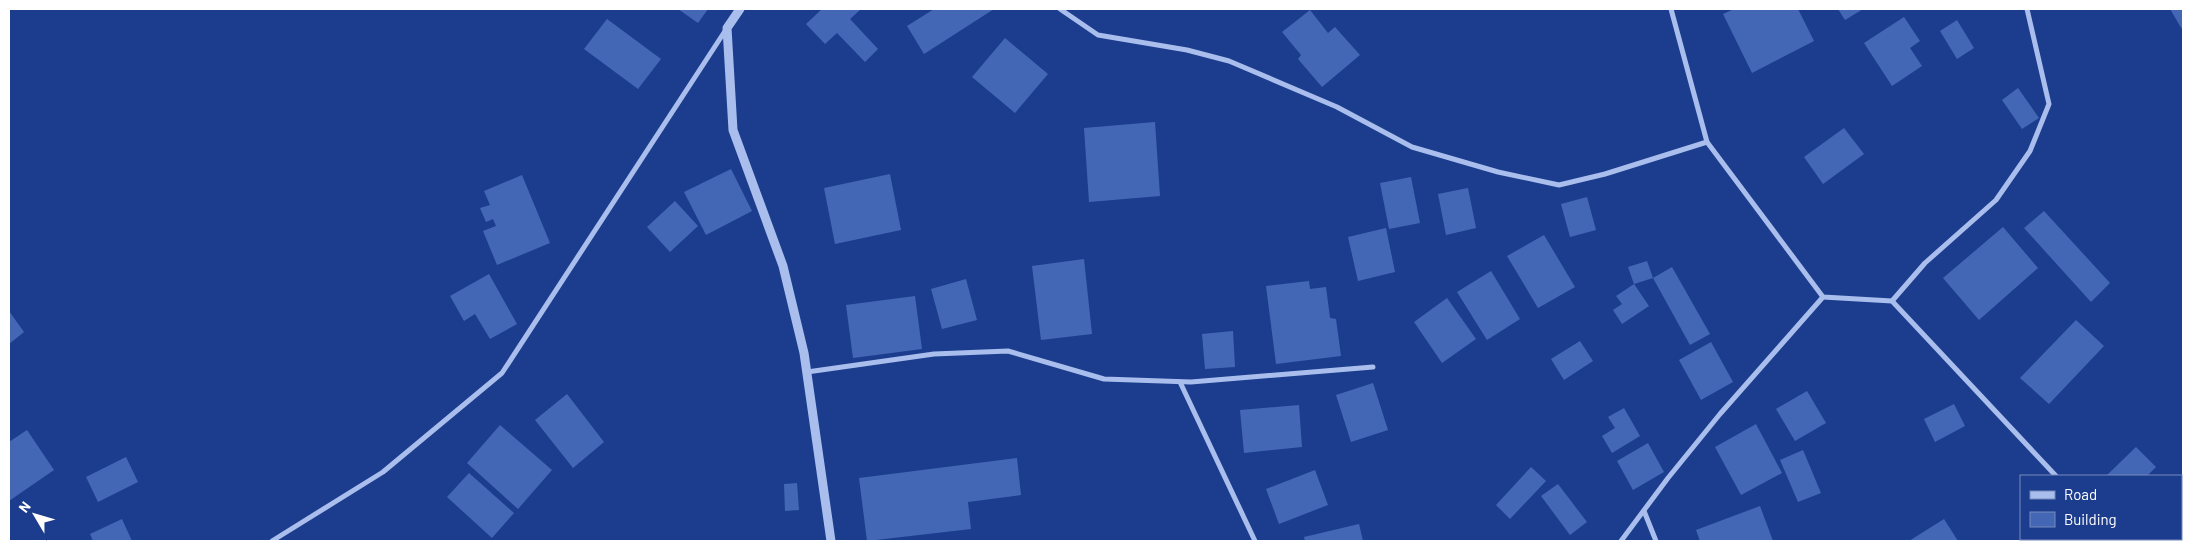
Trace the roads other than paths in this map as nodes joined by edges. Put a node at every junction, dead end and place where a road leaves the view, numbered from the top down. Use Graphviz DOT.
graph roads {
  1 [pos="740,9"];
  2 [pos="1060,9"];
  3 [pos="1671,9"];
  4 [pos="2027,9"];
  5 [pos="727,28"];
  6 [pos="1707,142"];
  7 [pos="1823,297"];
  8 [pos="1892,301"];
  9 [pos="1373,367"];
  10 [pos="807,372"];
  11 [pos="1180,382"];
  12 [pos="2055,475"];
  13 [pos="1644,510"];
  14 [pos="272,541"];
  15 [pos="831,541"];
  16 [pos="1255,541"];
  17 [pos="1621,541"];
  18 [pos="1656,541"];
  1 -- 5 [label="street"];
  2 -- 6 [label="street"];
  3 -- 6 [label="street"];
  4 -- 8 [label="street"];
  5 -- 10 [label="street"];
  5 -- 14 [label="street"];
  6 -- 7 [label="street"];
  7 -- 8 [label="street"];
  7 -- 13 [label="street"];
  8 -- 12 [label="street"];
  9 -- 11 [label="street"];
  10 -- 11 [label="street"];
  10 -- 15 [label="street"];
  11 -- 16 [label="street"];
  13 -- 17 [label="street"];
  13 -- 18 [label="street"];
}
